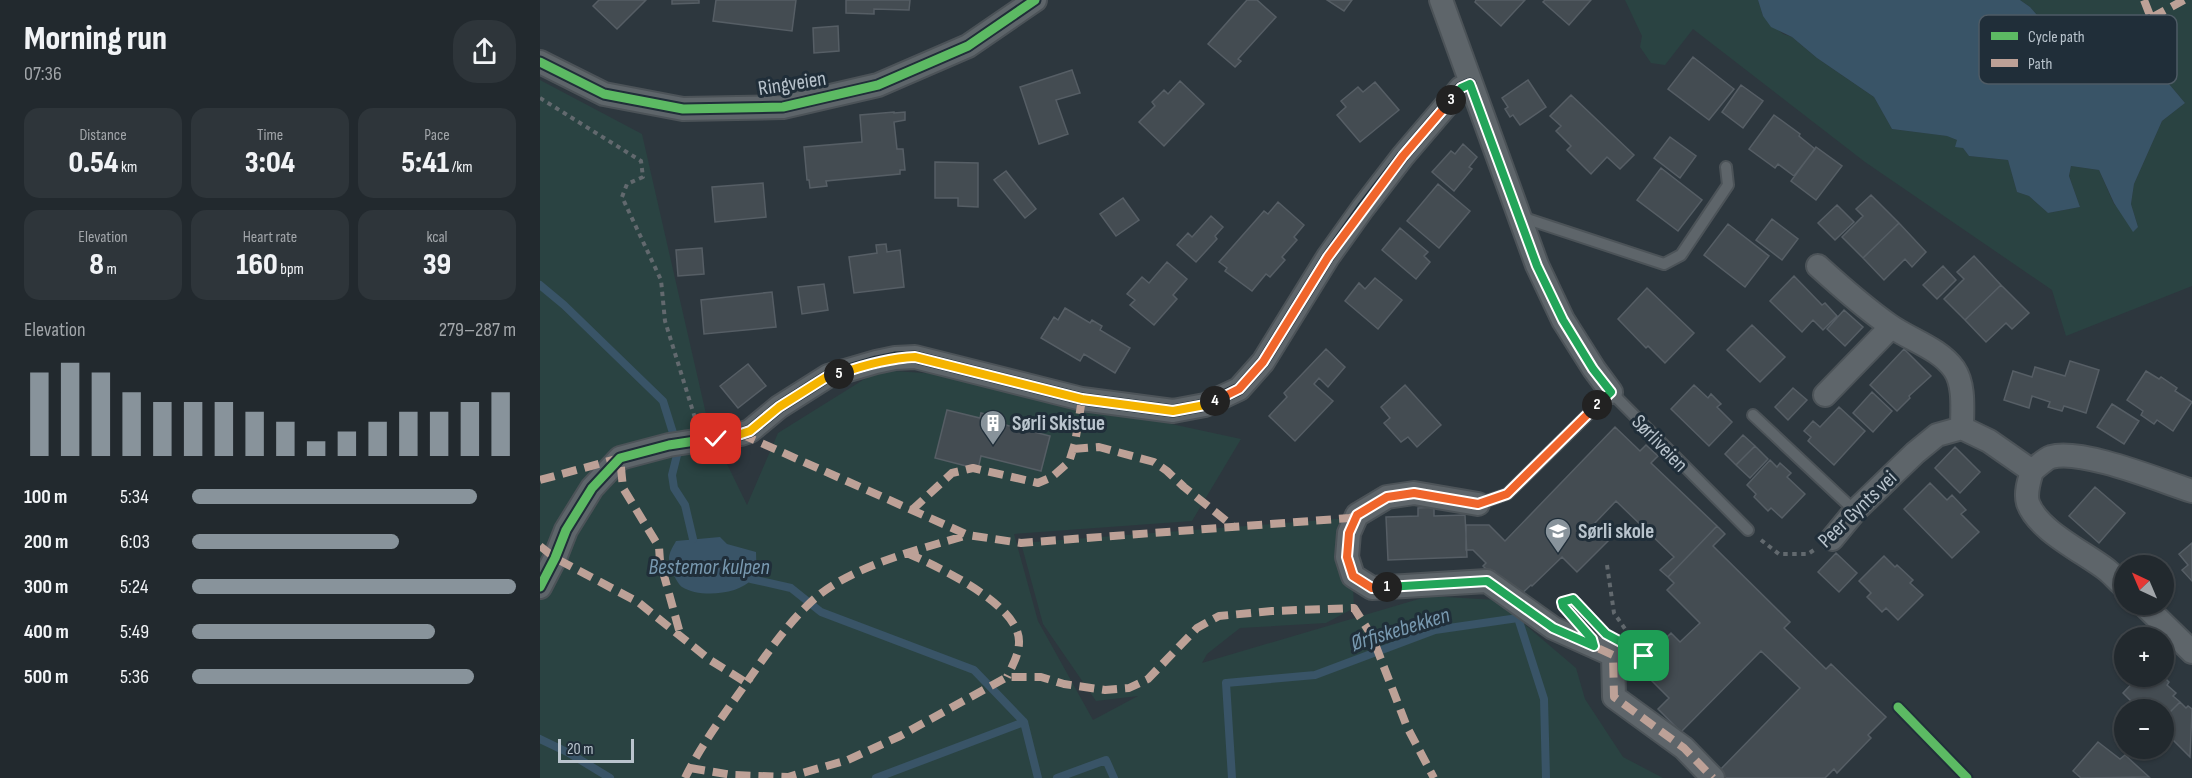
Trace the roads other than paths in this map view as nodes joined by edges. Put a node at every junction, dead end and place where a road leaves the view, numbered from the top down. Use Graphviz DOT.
graph roads {
  1 [pos="1035,0"];
  2 [pos="1441,0"];
  3 [pos="540,62"];
  4 [pos="1470,84"];
  5 [pos="1726,167"];
  6 [pos="1520,217"];
  7 [pos="1818,266"];
  8 [pos="1891,327"];
  9 [pos="1611,392"];
  10 [pos="1825,395"];
  11 [pos="1753,415"];
  12 [pos="1962,428"];
  13 [pos="2032,471"];
  14 [pos="2192,491"];
  15 [pos="1478,504"];
  16 [pos="1855,511"];
  17 [pos="1748,530"];
  18 [pos="1832,539"];
  19 [pos="2114,577"];
  20 [pos="540,587"];
  21 [pos="2154,615"];
  22 [pos="2192,652"];
  23 [pos="1713,778"];
  1 -- 3 [label="street, Ringveien"];
  2 -- 4 [label="street, Sørliveien"];
  4 -- 6 [label="street, Sørliveien"];
  4 -- 20 [label="street"];
  5 -- 6 [label="lane"];
  6 -- 9 [label="street, Sørliveien"];
  7 -- 8 [label="street"];
  8 -- 10 [label="street"];
  8 -- 12 [label="street"];
  9 -- 15 [label="lane"];
  9 -- 17 [label="lane, Sørliveien"];
  11 -- 16 [label="lane"];
  12 -- 13 [label="street"];
  12 -- 16 [label="street, Peer Gynts vei"];
  13 -- 14 [label="street"];
  13 -- 19 [label="street"];
  15 -- 23 [label="street"];
  16 -- 18 [label="street, Peer Gynts vei"];
  21 -- 22 [label="street"];
}
